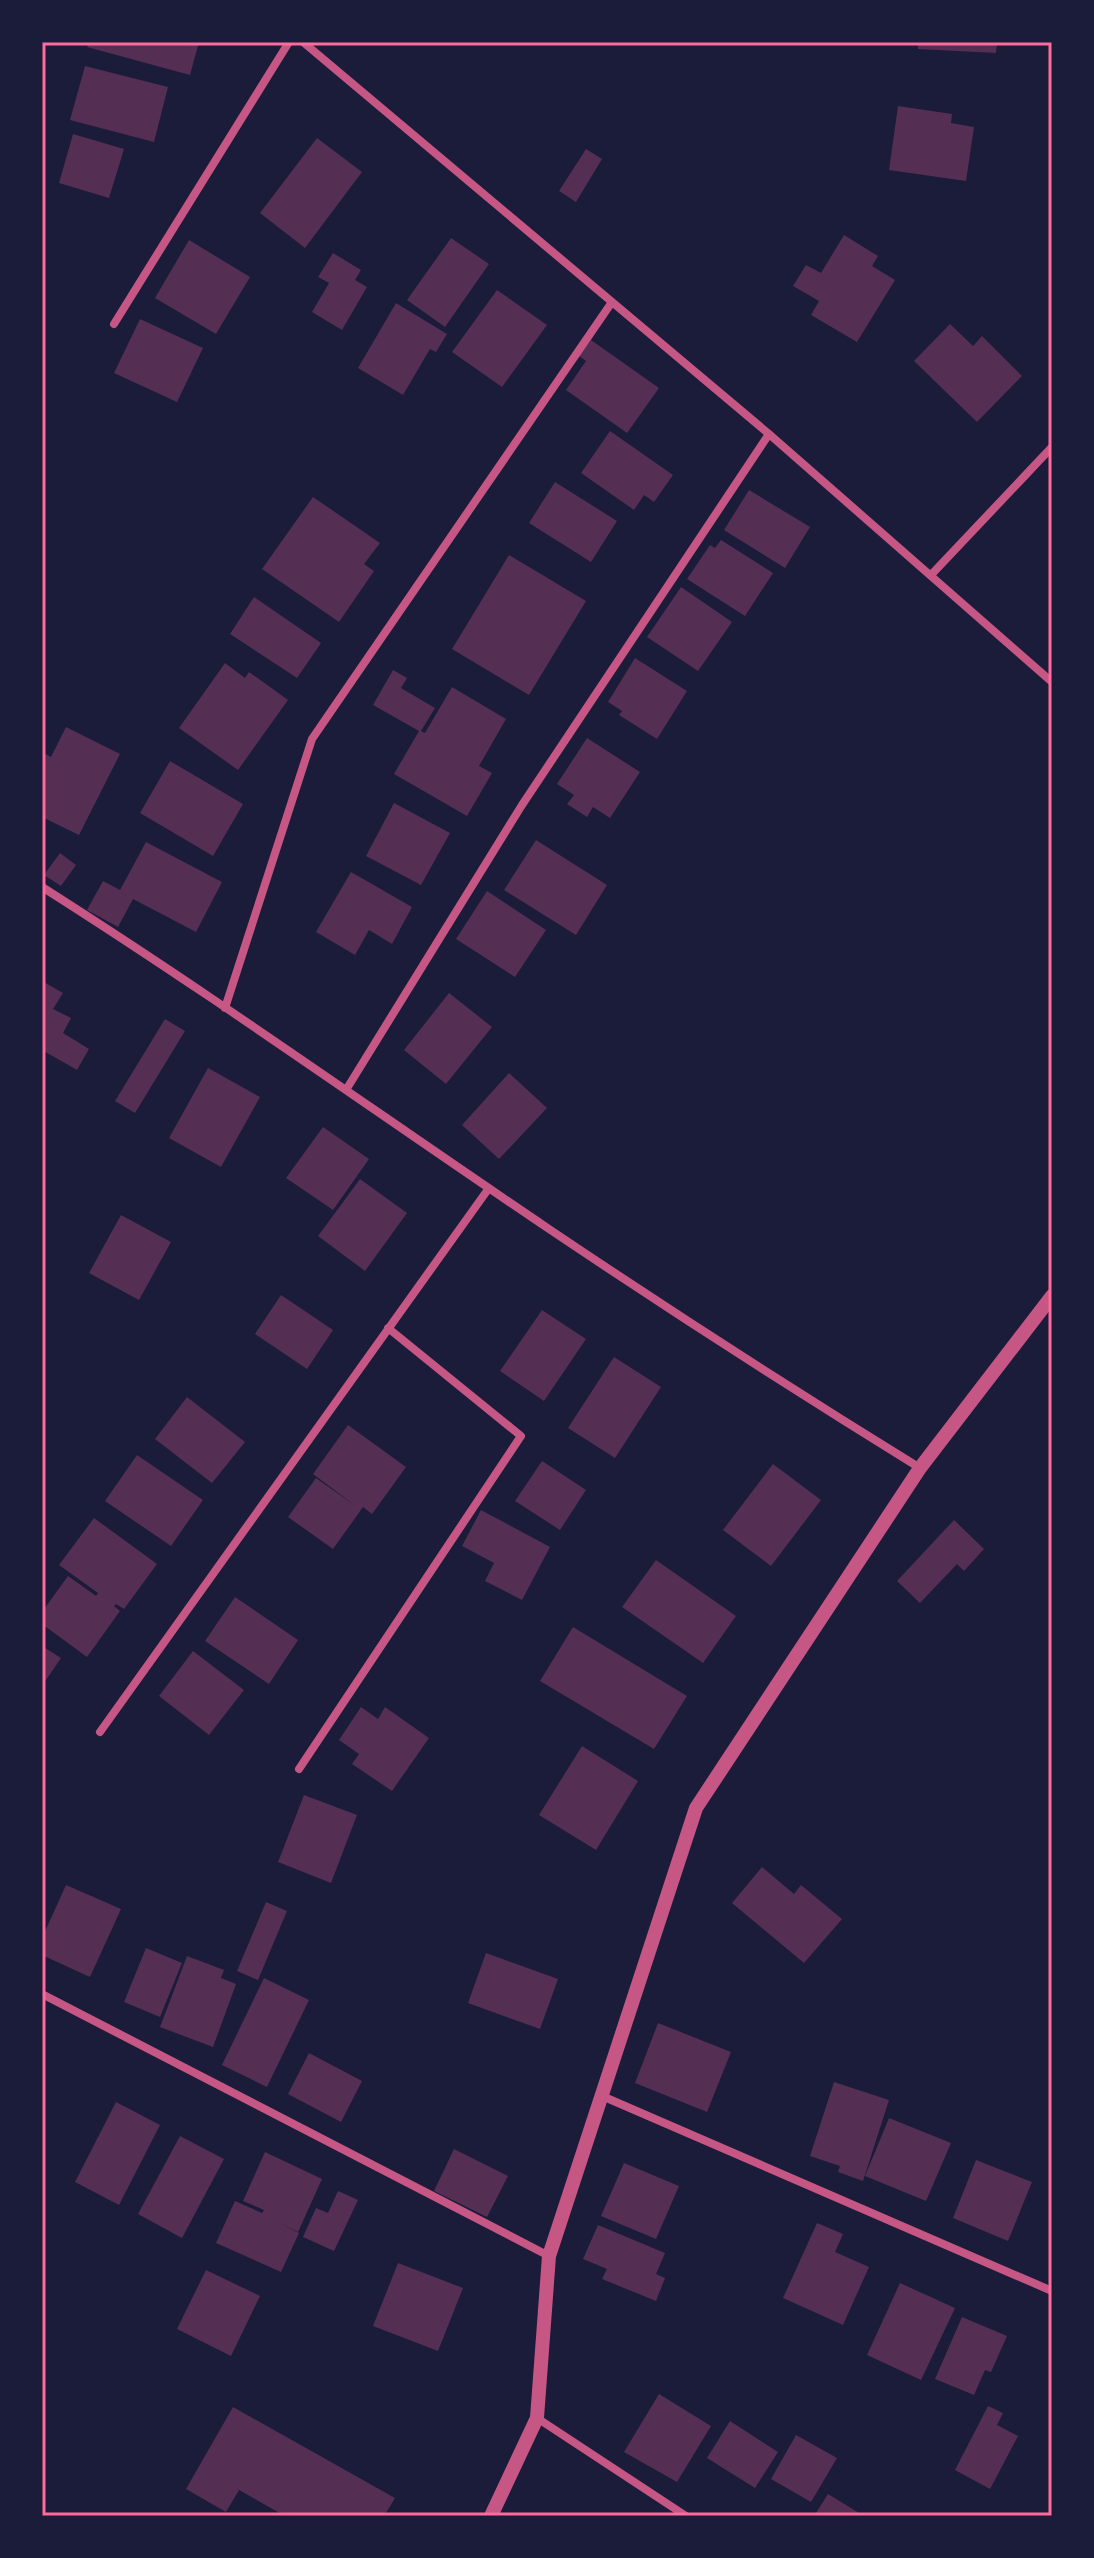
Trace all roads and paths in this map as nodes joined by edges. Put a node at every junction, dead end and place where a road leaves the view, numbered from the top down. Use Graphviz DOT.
graph roads {
  1 [pos="289,42"];
  2 [pos="303,42"];
  3 [pos="612,302"];
  4 [pos="114,324"];
  5 [pos="769,434"];
  6 [pos="1052,447"];
  7 [pos="931,575"];
  8 [pos="1052,682"];
  9 [pos="42,887"];
  10 [pos="225,1008"];
  11 [pos="346,1090"];
  12 [pos="489,1188"];
  13 [pos="1052,1296"];
  14 [pos="388,1328"];
  15 [pos="920,1468"];
  16 [pos="100,1732"];
  17 [pos="299,1769"];
  18 [pos="42,1994"];
  19 [pos="602,2096"];
  20 [pos="549,2256"];
  21 [pos="1052,2291"];
  22 [pos="537,2418"];
  23 [pos="491,2516"];
  24 [pos="686,2516"];
  1 -- 4 [label="street"];
  2 -- 3 [label="street"];
  3 -- 5 [label="street"];
  3 -- 10 [label="street"];
  5 -- 7 [label="street"];
  5 -- 11 [label="street"];
  6 -- 7 [label="street"];
  7 -- 8 [label="street"];
  9 -- 10 [label="street"];
  10 -- 11 [label="street"];
  11 -- 12 [label="street"];
  12 -- 14 [label="street"];
  12 -- 15 [label="street"];
  13 -- 15 [label="street"];
  14 -- 16 [label="street"];
  14 -- 17 [label="street"];
  15 -- 19 [label="street"];
  18 -- 20 [label="street"];
  19 -- 20 [label="street"];
  19 -- 21 [label="street"];
  20 -- 22 [label="street"];
  22 -- 23 [label="street"];
  22 -- 24 [label="street"];
}
